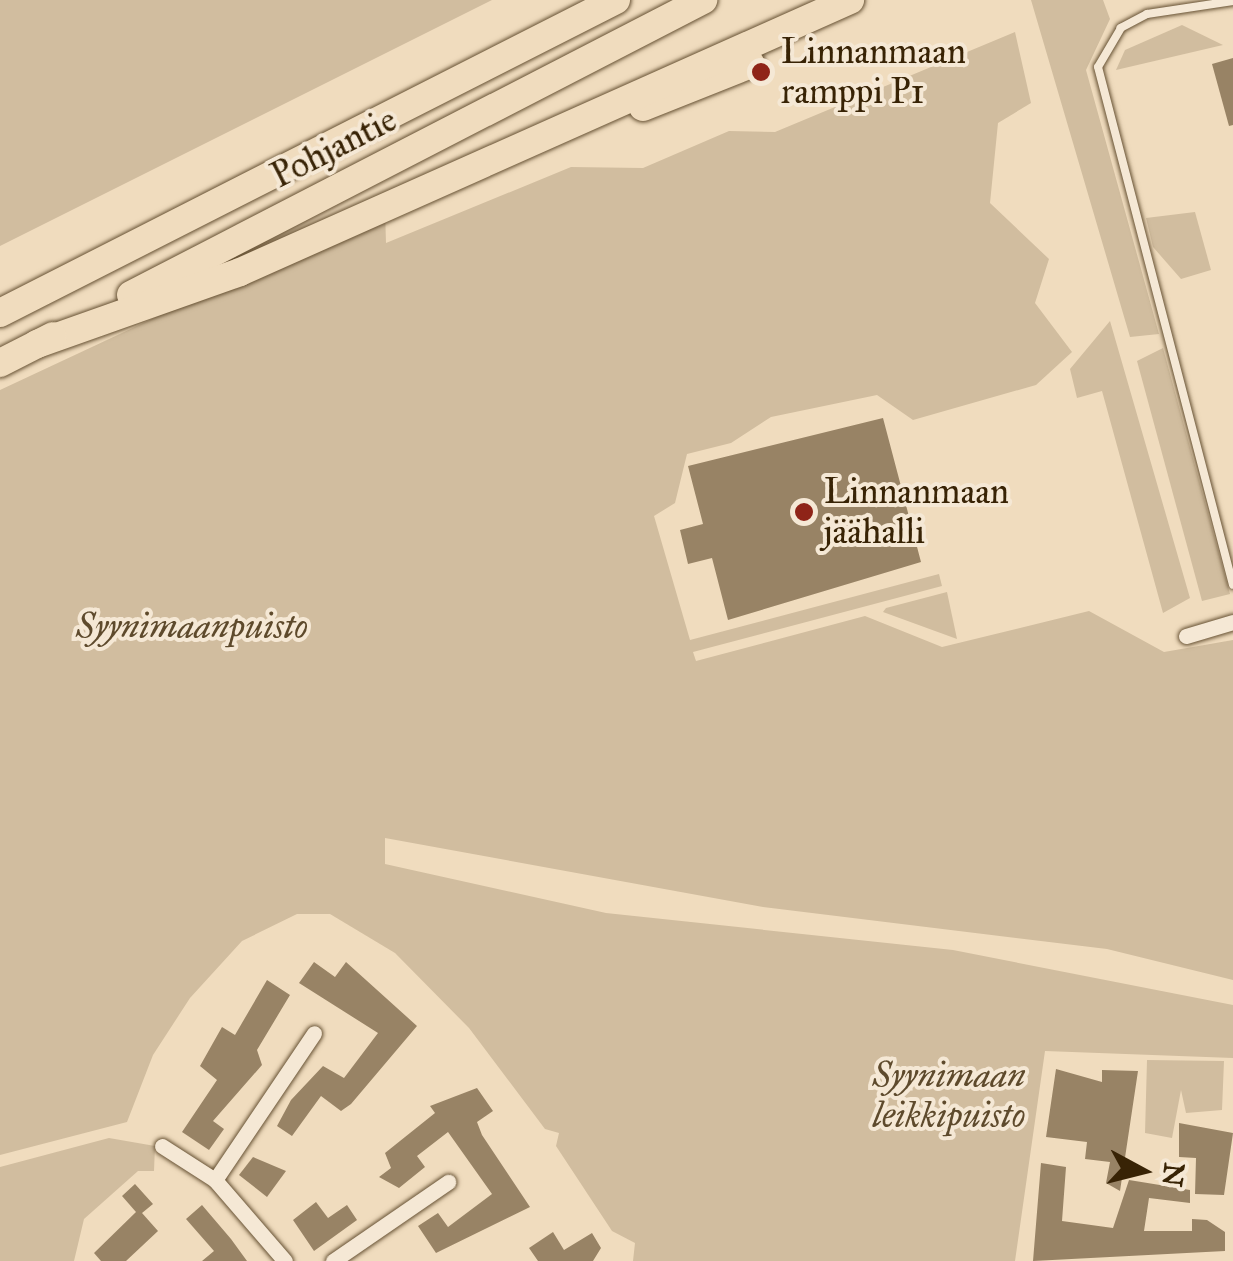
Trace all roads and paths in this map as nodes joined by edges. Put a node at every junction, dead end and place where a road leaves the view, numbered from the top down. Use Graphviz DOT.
graph roads {
  1 [pos="616,0"];
  2 [pos="703,0"];
  3 [pos="850,0"];
  4 [pos="864,0"];
  5 [pos="1233,1"];
  6 [pos="559,130"];
  7 [pos="0,313"];
  8 [pos="37,344"];
  9 [pos="0,363"];
  10 [pos="1233,585"];
  11 [pos="1233,622"];
  12 [pos="1186,636"];
  13 [pos="314,1034"];
  14 [pos="162,1146"];
  15 [pos="215,1180"];
  16 [pos="448,1182"];
  17 [pos="284,1261"];
  18 [pos="334,1261"];
  1 -- 7 [label="highway, Pohjantie"];
  2 -- 8 [label="highway, Pohjantie"];
  3 -- 6 [label="highway"];
  4 -- 6 [label="highway"];
  5 -- 10 [label="lane"];
  6 -- 8 [label="highway"];
  8 -- 9 [label="highway, Pohjantie"];
  11 -- 12 [label="street"];
  13 -- 15 [label="street"];
  14 -- 15 [label="street"];
  15 -- 17 [label="street"];
  16 -- 18 [label="street"];
}
